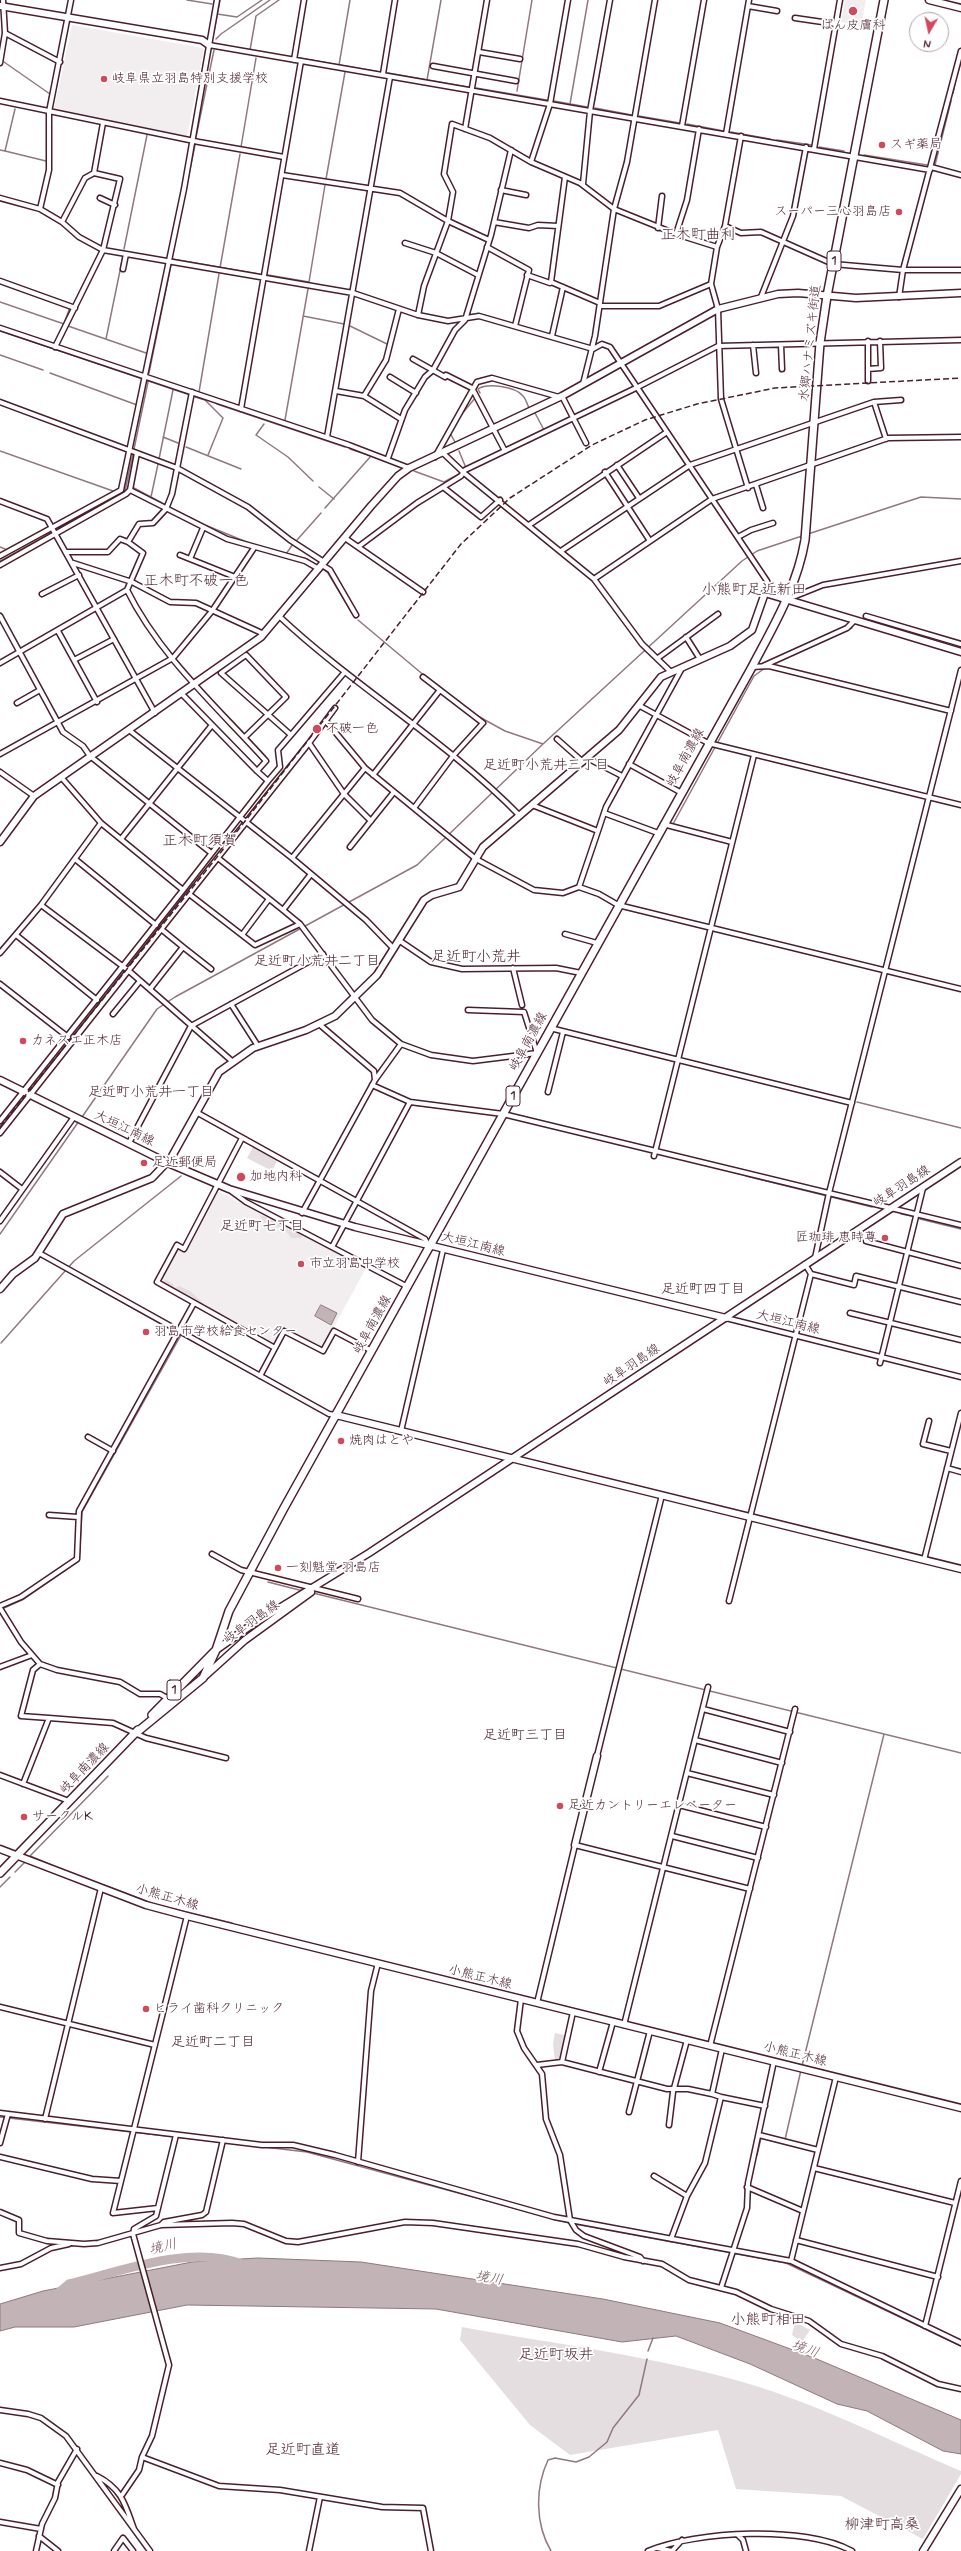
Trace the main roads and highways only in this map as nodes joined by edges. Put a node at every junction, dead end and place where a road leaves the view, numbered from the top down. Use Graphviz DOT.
graph roads {
  1 [pos="884,0"];
  2 [pos="806,525"];
  3 [pos="216,1650"];
  4 [pos="136,1733"];
  5 [pos="0,1872"];
  1 -- 2 [label="main road, 水郷ハナミズキ街道 / 1"];
  2 -- 3 [label="main road, 岐阜南濃線 / 1"];
  3 -- 4 [label="main road, 岐阜南濃線 / 1"];
  3 -- 4 [label="main road, 岐阜南濃線 / 1"];
  4 -- 5 [label="main road, 岐阜南濃線 / 1"];
}
